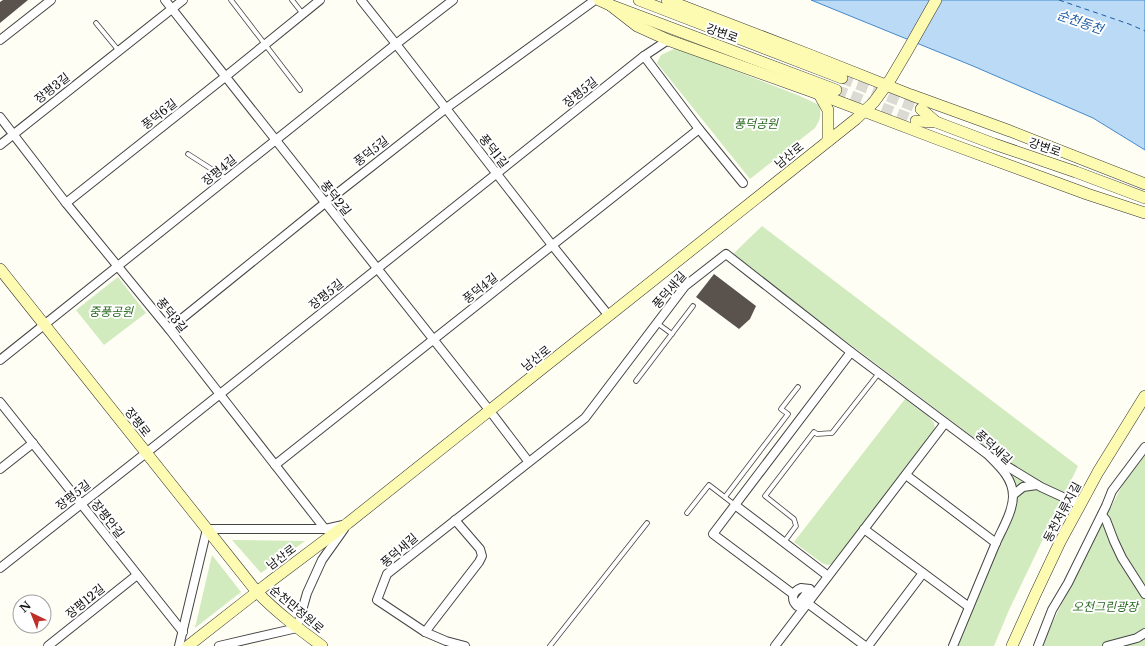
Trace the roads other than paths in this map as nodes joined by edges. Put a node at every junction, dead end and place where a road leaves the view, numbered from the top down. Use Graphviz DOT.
graph roads {
  1 [pos="51,0"];
  2 [pos="165,0"];
  3 [pos="183,0"];
  4 [pos="231,0"];
  5 [pos="292,0"];
  6 [pos="320,0"];
  7 [pos="361,0"];
  8 [pos="453,0"];
  9 [pos="595,0"];
  10 [pos="599,0"];
  11 [pos="639,0"];
  12 [pos="667,0"];
  13 [pos="936,0"];
  14 [pos="610,5"];
  15 [pos="172,9"];
  16 [pos="303,14"];
  17 [pos="96,23"];
  18 [pos="0,40"];
  19 [pos="668,40"];
  20 [pos="266,44"];
  21 [pos="396,44"];
  22 [pos="119,51"];
  23 [pos="644,56"];
  24 [pos="225,77"];
  25 [pos="842,78"];
  26 [pos="888,82"];
  27 [pos="300,90"];
  28 [pos="836,90"];
  29 [pos="820,94"];
  30 [pos="445,108"];
  31 [pos="921,110"];
  32 [pos="865,111"];
  33 [pos="0,117"];
  34 [pos="916,121"];
  35 [pos="936,122"];
  36 [pos="699,129"];
  37 [pos="14,134"];
  38 [pos="275,140"];
  39 [pos="828,140"];
  40 [pos="0,145"];
  41 [pos="188,154"];
  42 [pos="497,174"];
  43 [pos="227,179"];
  44 [pos="743,183"];
  45 [pos="1145,184"];
  46 [pos="1145,198"];
  47 [pos="66,203"];
  48 [pos="325,203"];
  49 [pos="1145,213"];
  50 [pos="552,245"];
  51 [pos="117,266"];
  52 [pos="0,269"];
  53 [pos="377,269"];
  54 [pos="693,306"];
  55 [pos="609,316"];
  56 [pos="657,323"];
  57 [pos="44,324"];
  58 [pos="169,329"];
  59 [pos="672,334"];
  60 [pos="434,340"];
  61 [pos="851,352"];
  62 [pos="0,360"];
  63 [pos="879,374"];
  64 [pos="636,381"];
  65 [pos="798,387"];
  66 [pos="219,395"];
  67 [pos="1145,396"];
  68 [pos="0,402"];
  69 [pos="490,411"];
  70 [pos="945,423"];
  71 [pos="33,443"];
  72 [pos="1145,447"];
  73 [pos="146,453"];
  74 [pos="987,454"];
  75 [pos="528,461"];
  76 [pos="275,465"];
  77 [pos="0,469"];
  78 [pos="906,475"];
  79 [pos="1037,485"];
  80 [pos="1013,495"];
  81 [pos="725,497"];
  82 [pos="81,504"];
  83 [pos="735,505"];
  84 [pos="1080,505"];
  85 [pos="687,514"];
  86 [pos="1102,515"];
  87 [pos="455,520"];
  88 [pos="348,523"];
  89 [pos="647,523"];
  90 [pos="207,529"];
  91 [pos="324,529"];
  92 [pos="864,529"];
  93 [pos="784,542"];
  94 [pos="996,543"];
  95 [pos="0,568"];
  96 [pos="923,573"];
  97 [pos="137,575"];
  98 [pos="828,576"];
  99 [pos="257,592"];
  100 [pos="793,594"];
  101 [pos="1145,594"];
  102 [pos="805,601"];
  103 [pos="969,607"];
  104 [pos="297,628"];
  105 [pos="183,632"];
  106 [pos="425,632"];
  107 [pos="1145,633"];
  108 [pos="48,646"];
  109 [pos="179,646"];
  110 [pos="188,646"];
  111 [pos="219,646"];
  112 [pos="322,646"];
  113 [pos="465,646"];
  114 [pos="550,646"];
  115 [pos="775,646"];
  116 [pos="866,646"];
  117 [pos="953,646"];
  118 [pos="1012,646"];
  119 [pos="1038,646"];
  120 [pos="1107,646"];
  1 -- 18 [label="street"];
  2 -- 15 [label="street, 풍덕2길"];
  3 -- 15 [label="street, 장평3길"];
  4 -- 20 [label="lane"];
  5 -- 16 [label="lane"];
  6 -- 16 [label="street, 풍덕6길"];
  7 -- 21 [label="street, 풍덕1길"];
  8 -- 21 [label="street, 장평4길"];
  9 -- 30 [label="street, 풍덕5길"];
  10 -- 14 [label="main road, 강변로"];
  11 -- 25 [label="main road, 강변로"];
  12 -- 26 [label="main road"];
  13 -- 26 [label="main road, 남산로"];
  14 -- 19 [label="main road"];
  14 -- 28 [label="main road, 강변로"];
  15 -- 22 [label="street, 장평3길"];
  15 -- 24 [label="street, 풍덕2길"];
  16 -- 20 [label="street, 풍덕6길"];
  17 -- 22 [label="lane"];
  19 -- 23 [label="street, 장평5길"];
  19 -- 29 [label="main road"];
  20 -- 24 [label="street, 풍덕6길"];
  20 -- 27 [label="lane"];
  21 -- 30 [label="street, 풍덕1길"];
  21 -- 38 [label="street, 장평4길"];
  22 -- 37 [label="street, 장평3길"];
  23 -- 36 [label="street"];
  23 -- 42 [label="street, 장평5길"];
  24 -- 38 [label="street, 풍덕2길"];
  24 -- 47 [label="street, 풍덕6길"];
  26 -- 32 [label="main road, 남산로"];
  26 -- 45 [label="main road"];
  29 -- 32 [label="main road"];
  29 -- 39 [label="main road"];
  30 -- 42 [label="street, 풍덕1길"];
  30 -- 48 [label="street, 풍덕5길"];
  31 -- 35 [label="main road, 강변로"];
  32 -- 39 [label="main road, 남산로"];
  32 -- 49 [label="main road"];
  33 -- 37 [label="street, 풍덕3길"];
  34 -- 35 [label="main road, 강변로"];
  35 -- 46 [label="main road, 강변로"];
  36 -- 44 [label="street"];
  36 -- 50 [label="street, 풍덕4길"];
  37 -- 40 [label="street, 장평3길"];
  37 -- 47 [label="street, 풍덕3길"];
  38 -- 43 [label="street, 장평4길"];
  38 -- 48 [label="street, 풍덕2길"];
  39 -- 55 [label="main road, 남산로"];
  41 -- 43 [label="lane"];
  42 -- 50 [label="street, 풍덕1길"];
  42 -- 53 [label="street, 장평5길"];
  43 -- 51 [label="street, 장평4길"];
  47 -- 51 [label="street, 풍덕3길"];
  48 -- 53 [label="street, 풍덕2길"];
  48 -- 58 [label="street, 풍덕5길"];
  50 -- 55 [label="street, 풍덕1길"];
  50 -- 60 [label="street, 풍덕4길"];
  51 -- 57 [label="street, 장평4길"];
  51 -- 58 [label="street, 풍덕3길"];
  52 -- 57 [label="main road, 장평로"];
  53 -- 60 [label="street, 풍덕2길"];
  53 -- 66 [label="street, 장평5길"];
  54 -- 59 [label="lane"];
  55 -- 69 [label="main road, 남산로"];
  56 -- 59 [label="lane"];
  56 -- 61 [label="street, 풍덕새길"];
  56 -- 75 [label="street, 풍덕새길"];
  57 -- 62 [label="street, 장평4길"];
  57 -- 73 [label="main road, 장평로"];
  58 -- 66 [label="street, 풍덕3길"];
  59 -- 64 [label="lane"];
  60 -- 69 [label="street, 풍덕2길"];
  60 -- 76 [label="street, 풍덕4길"];
  61 -- 63 [label="street, 풍덕새길"];
  61 -- 83 [label="street"];
  63 -- 70 [label="street, 풍덕새길"];
  63 -- 93 [label="lane"];
  65 -- 81 [label="lane"];
  66 -- 73 [label="street, 장평5길"];
  66 -- 76 [label="street, 풍덕3길"];
  67 -- 84 [label="main road, 동천저류지길"];
  68 -- 71 [label="street, 장평안길"];
  69 -- 75 [label="street, 풍덕2길"];
  69 -- 88 [label="main road, 남산로"];
  70 -- 74 [label="street, 풍덕새길"];
  70 -- 78 [label="street"];
  71 -- 77 [label="street"];
  71 -- 82 [label="street, 장평안길"];
  72 -- 86 [label="street"];
  73 -- 82 [label="street, 장평5길"];
  73 -- 90 [label="main road, 장평로"];
  74 -- 79 [label="street"];
  74 -- 80 [label="street, 풍덕새길"];
  75 -- 87 [label="street, 풍덕새길"];
  76 -- 91 [label="street, 풍덕3길"];
  78 -- 92 [label="street"];
  78 -- 94 [label="street"];
  79 -- 80 [label="street"];
  79 -- 84 [label="street"];
  80 -- 94 [label="street, 풍덕새길"];
  81 -- 83 [label="lane"];
  81 -- 85 [label="lane"];
  82 -- 95 [label="street, 장평5길"];
  82 -- 97 [label="street, 장평안길"];
  83 -- 93 [label="street"];
  83 -- 100 [label="street"];
  84 -- 118 [label="main road, 동천저류지길"];
  86 -- 101 [label="street"];
  86 -- 119 [label="street"];
  87 -- 106 [label="street"];
  87 -- 106 [label="street, 풍덕새길"];
  88 -- 91 [label="street"];
  88 -- 99 [label="main road, 남산로"];
  88 -- 104 [label="street"];
  89 -- 114 [label="lane"];
  90 -- 91 [label="street"];
  90 -- 99 [label="main road, 장평로"];
  90 -- 105 [label="street"];
  92 -- 96 [label="street"];
  92 -- 98 [label="street"];
  93 -- 98 [label="street"];
  94 -- 103 [label="street, 풍덕새길"];
  96 -- 103 [label="street"];
  96 -- 116 [label="street"];
  97 -- 105 [label="street, 장평안길"];
  97 -- 108 [label="street, 장평12길"];
  98 -- 102 [label="street"];
  99 -- 104 [label="main road, 순천만정원로"];
  99 -- 110 [label="main road, 남산로"];
  100 -- 102 [label="street"];
  100 -- 102 [label="street"];
  102 -- 115 [label="street"];
  102 -- 116 [label="street"];
  103 -- 117 [label="street, 풍덕새길"];
  104 -- 111 [label="street"];
  104 -- 112 [label="main road, 순천만정원로"];
  105 -- 109 [label="street"];
  106 -- 113 [label="street, 풍덕새길"];
  107 -- 120 [label="street"];
}
